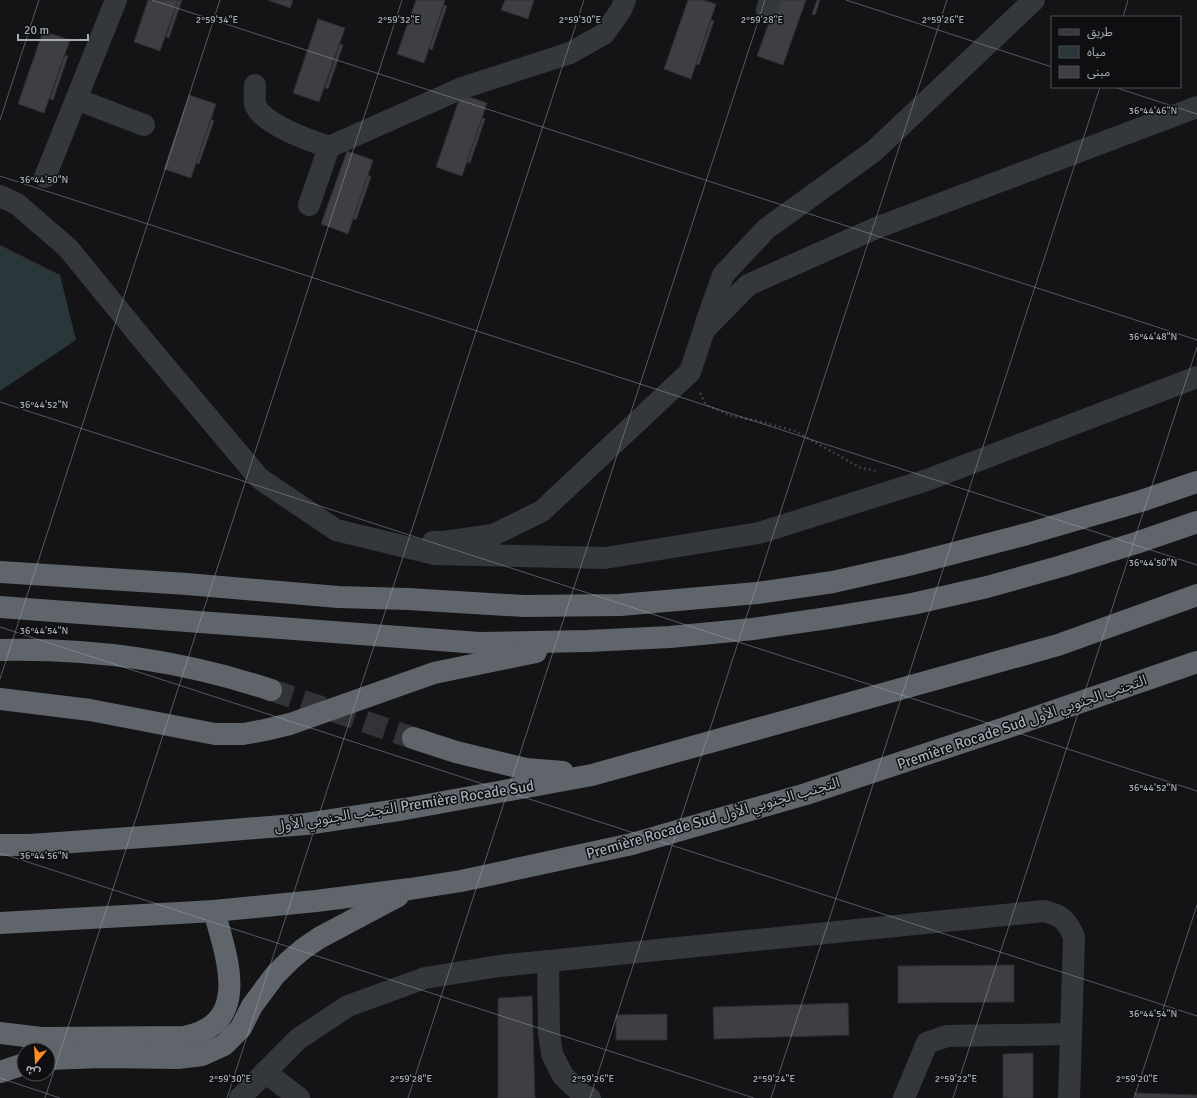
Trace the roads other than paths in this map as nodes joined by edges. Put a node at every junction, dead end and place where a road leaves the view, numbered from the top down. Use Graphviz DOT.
graph roads {
  1 [pos="116,0"];
  2 [pos="625,0"];
  3 [pos="1034,0"];
  4 [pos="255,85"];
  5 [pos="76,99"];
  6 [pos="1197,107"];
  7 [pos="144,125"];
  8 [pos="329,147"];
  9 [pos="45,177"];
  10 [pos="0,196"];
  11 [pos="309,205"];
  12 [pos="704,330"];
  13 [pos="1197,377"];
  14 [pos="1197,482"];
  15 [pos="1197,522"];
  16 [pos="377,540"];
  17 [pos="0,572"];
  18 [pos="1197,595"];
  19 [pos="0,607"];
  20 [pos="588,641"];
  21 [pos="0,650"];
  22 [pos="1197,662"];
  23 [pos="271,690"];
  24 [pos="0,699"];
  25 [pos="413,738"];
  26 [pos="592,775"];
  27 [pos="0,845"];
  28 [pos="410,889"];
  29 [pos="214,911"];
  30 [pos="0,923"];
  31 [pos="548,961"];
  32 [pos="0,1033"];
  33 [pos="1071,1034"];
  34 [pos="56,1059"];
  35 [pos="16,1067"];
  36 [pos="0,1072"];
  37 [pos="265,1072"];
  38 [pos="240,1098"];
  39 [pos="299,1098"];
  40 [pos="590,1098"];
  41 [pos="904,1098"];
  42 [pos="1069,1098"];
  1 -- 5 [label="street"];
  2 -- 8 [label="street"];
  3 -- 12 [label="street"];
  4 -- 8 [label="street"];
  5 -- 7 [label="street"];
  5 -- 9 [label="street"];
  6 -- 12 [label="street"];
  8 -- 11 [label="street"];
  10 -- 16 [label="street"];
  12 -- 16 [label="street"];
  13 -- 16 [label="street"];
  14 -- 17 [label="highway"];
  15 -- 20 [label="highway"];
  18 -- 26 [label="highway"];
  19 -- 20 [label="highway"];
  20 -- 24 [label="highway"];
  21 -- 23 [label="highway"];
  22 -- 28 [label="highway, Première Rocade Sud التجنب الجنوبي الأول"];
  25 -- 26 [label="highway"];
  26 -- 27 [label="highway, التجنب الجنوبي الأول Première Rocade Sud"];
  28 -- 29 [label="highway, Première Rocade Sud التجنب الجنوبي الأول"];
  28 -- 34 [label="highway"];
  29 -- 30 [label="highway"];
  29 -- 32 [label="highway"];
  31 -- 33 [label="street"];
  31 -- 37 [label="street"];
  31 -- 40 [label="street"];
  33 -- 41 [label="street"];
  33 -- 42 [label="street"];
  35 -- 36 [label="highway"];
  37 -- 38 [label="street"];
  37 -- 39 [label="street"];
}
